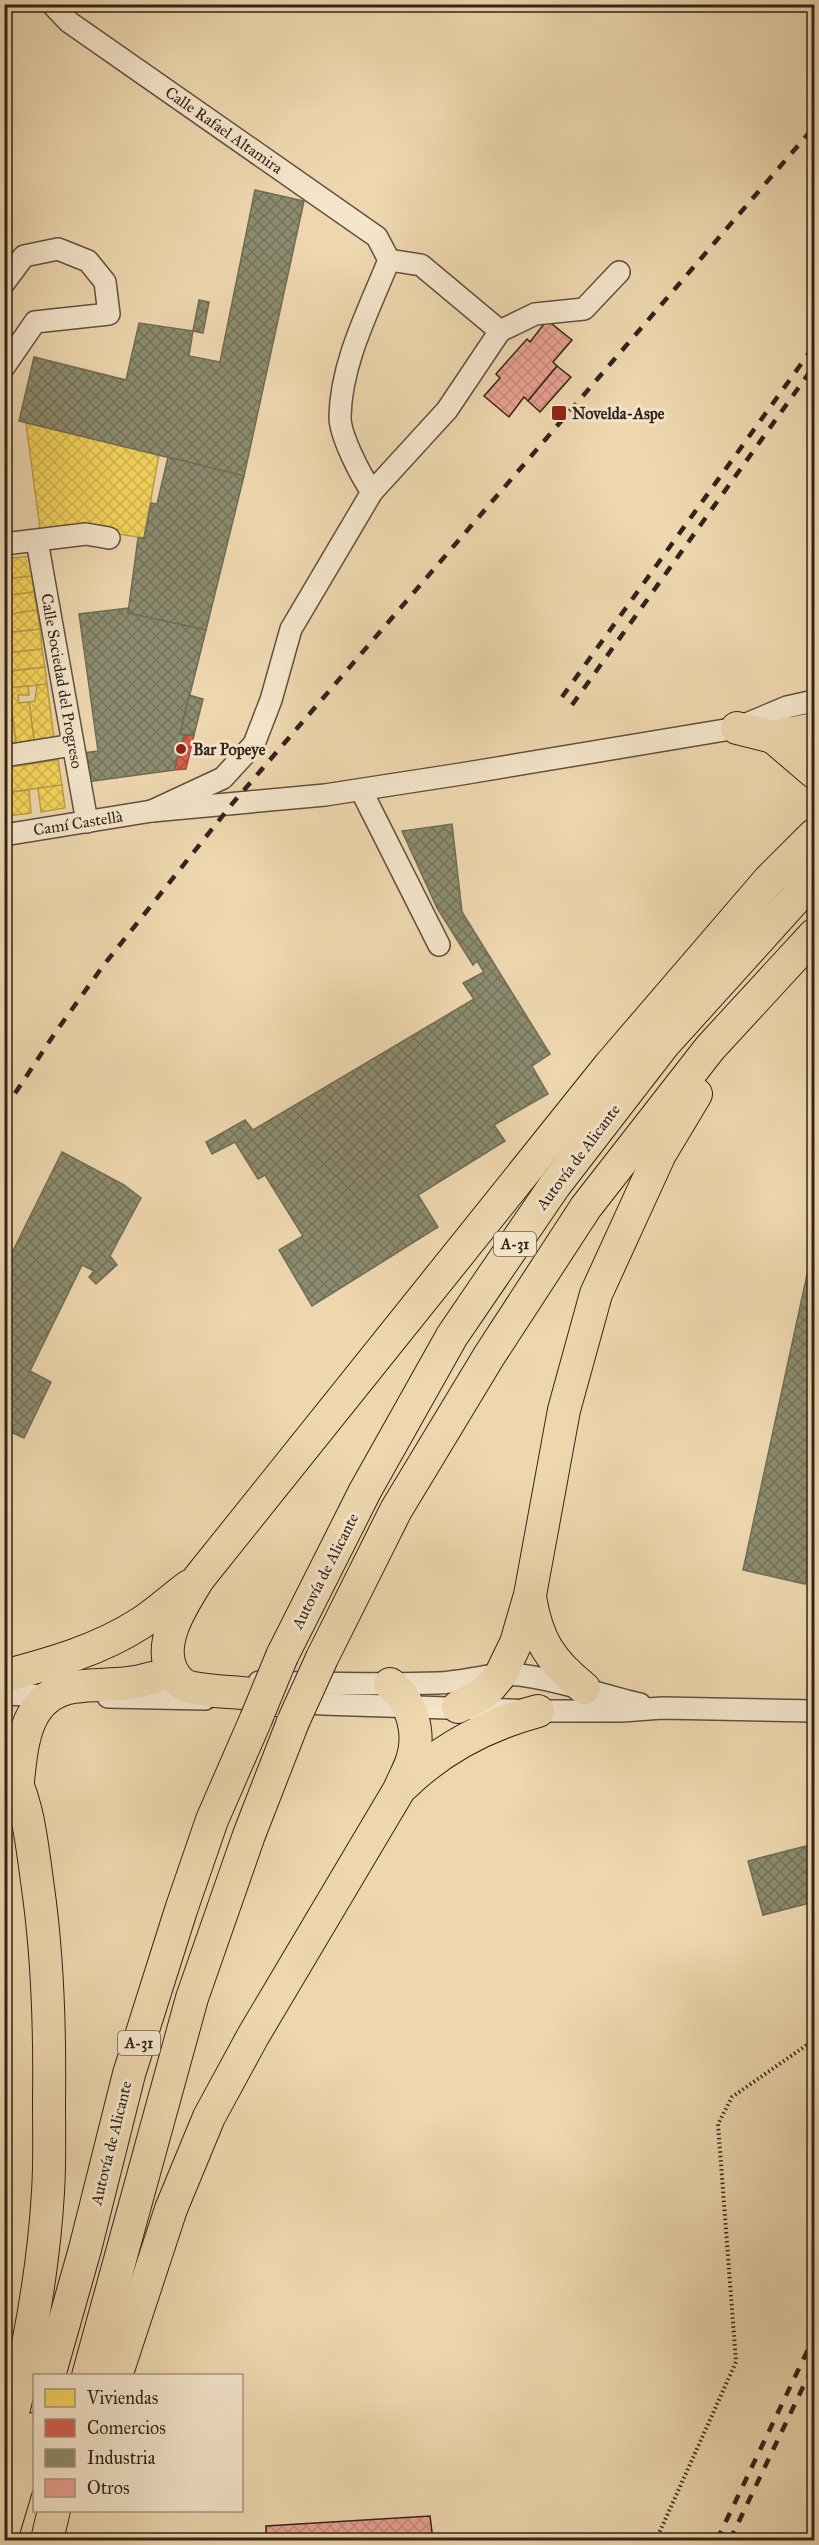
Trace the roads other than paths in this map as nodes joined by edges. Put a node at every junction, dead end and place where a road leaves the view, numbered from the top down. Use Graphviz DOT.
graph roads {
  1 [pos="52,4"];
  2 [pos="389,260"];
  3 [pos="619,272"];
  4 [pos="4,283"];
  5 [pos="500,331"];
  6 [pos="4,367"];
  7 [pos="372,492"];
  8 [pos="109,538"];
  9 [pos="37,541"];
  10 [pos="4,544"];
  11 [pos="814,701"];
  12 [pos="736,728"];
  13 [pos="814,729"];
  14 [pos="773,737"];
  15 [pos="73,745"];
  16 [pos="4,756"];
  17 [pos="814,772"];
  18 [pos="361,790"];
  19 [pos="152,811"];
  20 [pos="87,822"];
  21 [pos="4,835"];
  22 [pos="814,835"];
  23 [pos="814,878"];
  24 [pos="814,935"];
  25 [pos="439,945"];
  26 [pos="711,1048"];
  27 [pos="199,1578"];
  28 [pos="530,1595"];
  29 [pos="501,1674"];
  30 [pos="4,1676"];
  31 [pos="165,1679"];
  32 [pos="584,1688"];
  33 [pos="4,1694"];
  34 [pos="398,1695"];
  35 [pos="49,1696"];
  36 [pos="458,1707"];
  37 [pos="662,1708"];
  38 [pos="538,1711"];
  39 [pos="814,1711"];
  40 [pos="276,1714"];
  41 [pos="11,1769"];
  42 [pos="399,1790"];
  43 [pos="51,2374"];
  44 [pos="89,2374"];
  45 [pos="117,2374"];
  46 [pos="33,2432"];
  47 [pos="4,2448"];
  48 [pos="4,2529"];
  1 -- 2 [label="street, Calle Rafael Altamira"];
  2 -- 5 [label="street"];
  2 -- 7 [label="street"];
  3 -- 5 [label="street"];
  4 -- 6 [label="street"];
  5 -- 7 [label="street"];
  7 -- 19 [label="street"];
  8 -- 9 [label="street"];
  9 -- 10 [label="street"];
  9 -- 15 [label="street, Calle Sociedad del Progreso"];
  11 -- 12 [label="street"];
  12 -- 14 [label="highway"];
  12 -- 18 [label="street"];
  13 -- 14 [label="highway"];
  14 -- 17 [label="highway"];
  15 -- 16 [label="street"];
  15 -- 20 [label="street, Calle Sociedad del Progreso"];
  18 -- 19 [label="street"];
  18 -- 25 [label="street"];
  19 -- 20 [label="street, Camí Castellà"];
  20 -- 21 [label="street, Camí Castellà"];
  22 -- 27 [label="highway"];
  23 -- 40 [label="highway, Autovía de Alicante / A-31, bridge"];
  24 -- 26 [label="highway, Autovía de Alicante / A-31"];
  26 -- 28 [label="highway"];
  26 -- 40 [label="highway, Autovía de Alicante / A-31, bridge"];
  27 -- 30 [label="highway"];
  27 -- 31 [label="highway"];
  28 -- 29 [label="highway"];
  28 -- 32 [label="highway"];
  29 -- 32 [label="street"];
  29 -- 34 [label="street"];
  29 -- 36 [label="highway"];
  30 -- 31 [label="street"];
  31 -- 34 [label="street"];
  31 -- 35 [label="highway"];
  31 -- 40 [label="highway"];
  32 -- 37 [label="street"];
  33 -- 35 [label="street"];
  34 -- 36 [label="street"];
  34 -- 40 [label="street"];
  34 -- 42 [label="highway"];
  35 -- 40 [label="street"];
  35 -- 41 [label="highway"];
  36 -- 38 [label="street"];
  37 -- 38 [label="street"];
  37 -- 39 [label="street"];
  38 -- 42 [label="highway"];
  40 -- 43 [label="highway, Autovía de Alicante / A-31"];
  40 -- 44 [label="highway, Autovía de Alicante / A-31"];
  41 -- 47 [label="highway"];
  42 -- 45 [label="highway"];
  46 -- 48 [label="highway"];
}
